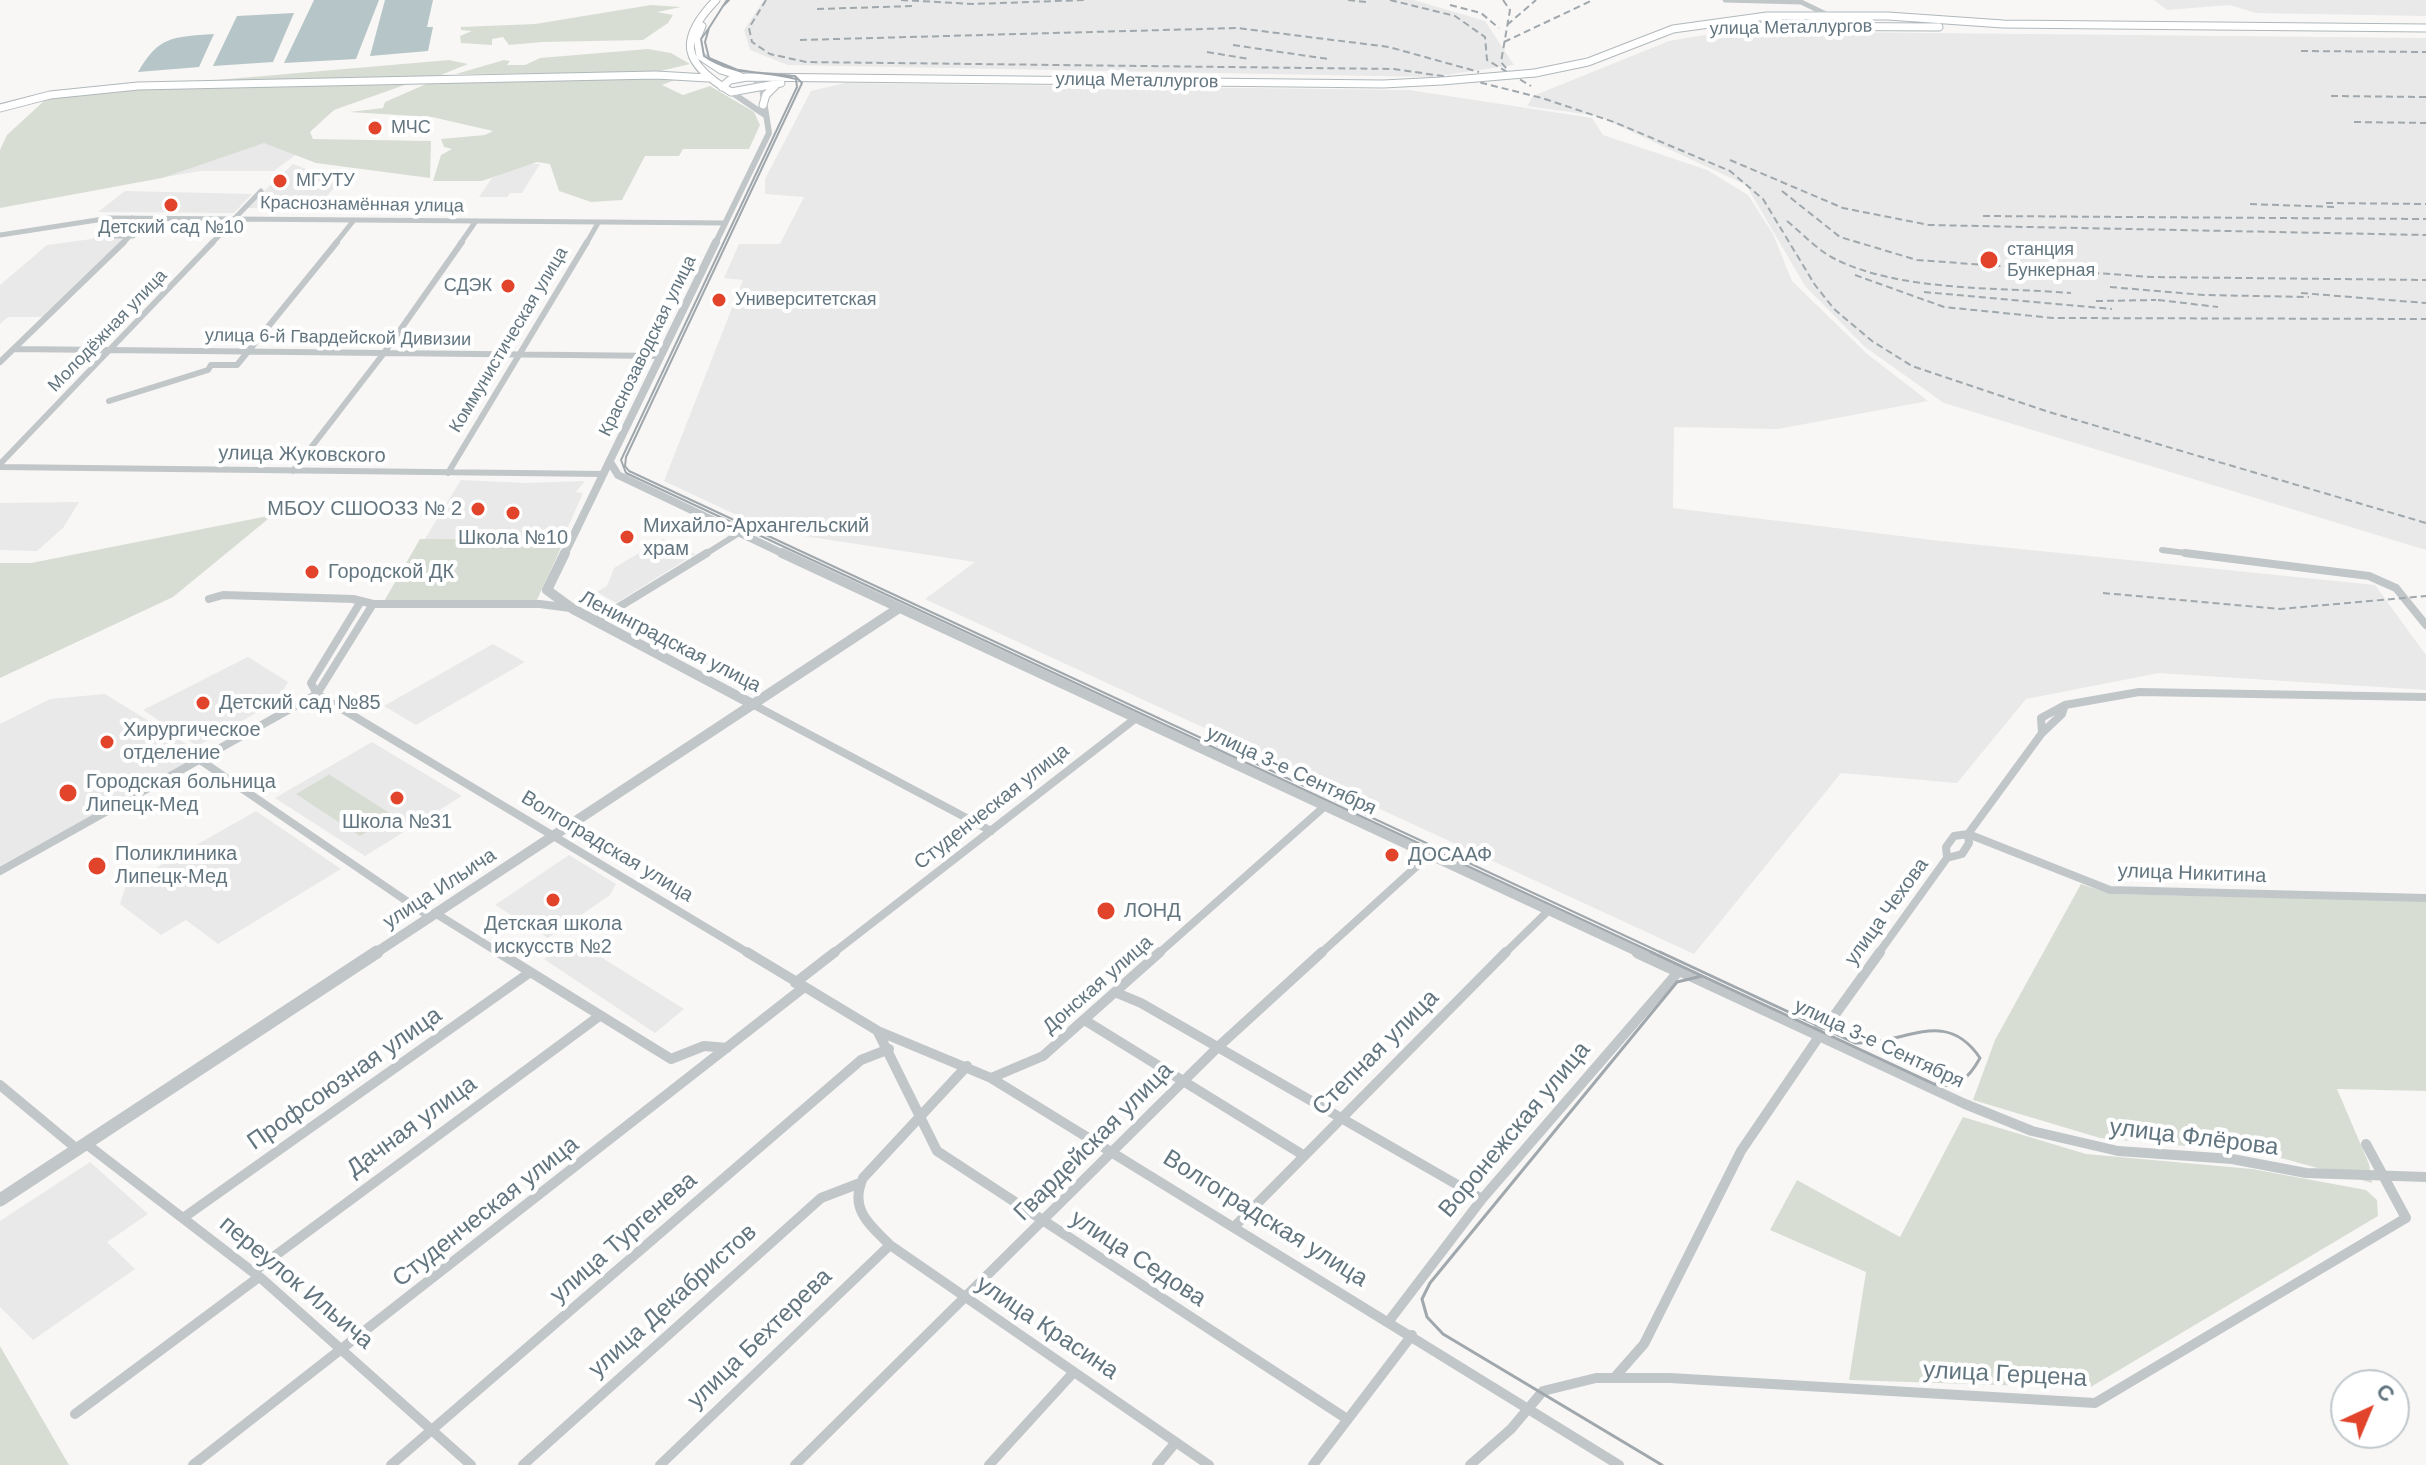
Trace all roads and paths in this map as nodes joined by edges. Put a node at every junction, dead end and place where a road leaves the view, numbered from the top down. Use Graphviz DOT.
graph roads {
  1 [pos="716,0"];
  2 [pos="723,0"];
  3 [pos="1725,0"];
  4 [pos="1812,7"];
  5 [pos="1798,15"];
  6 [pos="1828,15"];
  7 [pos="1888,16"];
  8 [pos="1806,26"];
  9 [pos="1888,27"];
  10 [pos="2426,29"];
  11 [pos="698,68"];
  12 [pos="721,70"];
  13 [pos="1535,73"];
  14 [pos="656,75"];
  15 [pos="708,78"];
  16 [pos="750,78"];
  17 [pos="832,78"];
  18 [pos="784,83"];
  19 [pos="722,87"];
  20 [pos="762,88"];
  21 [pos="731,92"];
  22 [pos="763,105"];
  23 [pos="0,108"];
  24 [pos="765,115"];
  25 [pos="261,191"];
  26 [pos="133,218"];
  27 [pos="235,218"];
  28 [pos="354,220"];
  29 [pos="476,221"];
  30 [pos="598,223"];
  31 [pos="725,223"];
  32 [pos="3,236"];
  33 [pos="14,349"];
  34 [pos="109,350"];
  35 [pos="248,352"];
  36 [pos="384,353"];
  37 [pos="519,354"];
  38 [pos="661,356"];
  39 [pos="0,362"];
  40 [pos="109,401"];
  41 [pos="610,462"];
  42 [pos="0,466"];
  43 [pos="293,471"];
  44 [pos="448,473"];
  45 [pos="618,475"];
  46 [pos="601,478"];
  47 [pos="739,533"];
  48 [pos="2162,550"];
  49 [pos="547,590"];
  50 [pos="209,599"];
  51 [pos="361,601"];
  52 [pos="373,604"];
  53 [pos="540,604"];
  54 [pos="899,608"];
  55 [pos="573,609"];
  56 [pos="596,621"];
  57 [pos="2426,625"];
  58 [pos="343,626"];
  59 [pos="359,627"];
  60 [pos="319,668"];
  61 [pos="334,668"];
  62 [pos="317,694"];
  63 [pos="2426,697"];
  64 [pos="754,705"];
  65 [pos="1136,718"];
  66 [pos="200,760"];
  67 [pos="1325,806"];
  68 [pos="991,831"];
  69 [pos="1968,834"];
  70 [pos="554,835"];
  71 [pos="1429,855"];
  72 [pos="0,871"];
  73 [pos="2426,898"];
  74 [pos="1548,911"];
  75 [pos="433,915"];
  76 [pos="1679,971"];
  77 [pos="529,973"];
  78 [pos="799,986"];
  79 [pos="1117,993"];
  80 [pos="598,1017"];
  81 [pos="1086,1021"];
  82 [pos="878,1031"];
  83 [pos="1816,1033"];
  84 [pos="1218,1047"];
  85 [pos="727,1048"];
  86 [pos="889,1049"];
  87 [pos="967,1066"];
  88 [pos="991,1078"];
  89 [pos="1184,1081"];
  90 [pos="0,1085"];
  91 [pos="1965,1104"];
  92 [pos="1341,1115"];
  93 [pos="918,1122"];
  94 [pos="2366,1144"];
  95 [pos="81,1146"];
  96 [pos="1113,1152"];
  97 [pos="1303,1155"];
  98 [pos="2426,1177"];
  99 [pos="2386,1178"];
  100 [pos="860,1183"];
  101 [pos="1482,1199"];
  102 [pos="0,1200"];
  103 [pos="183,1218"];
  104 [pos="1042,1221"];
  105 [pos="1234,1227"];
  106 [pos="890,1245"];
  107 [pos="256,1274"];
  108 [pos="963,1298"];
  109 [pos="1389,1321"];
  110 [pos="1412,1335"];
  111 [pos="343,1350"];
  112 [pos="1073,1373"];
  113 [pos="1614,1378"];
  114 [pos="1527,1409"];
  115 [pos="75,1414"];
  116 [pos="1347,1419"];
  117 [pos="430,1430"];
  118 [pos="1176,1442"];
  119 [pos="193,1465"];
  120 [pos="391,1465"];
  121 [pos="471,1465"];
  122 [pos="523,1465"];
  123 [pos="660,1465"];
  124 [pos="795,1465"];
  125 [pos="989,1465"];
  126 [pos="1157,1465"];
  127 [pos="1209,1465"];
  128 [pos="1313,1465"];
  129 [pos="1470,1465"];
  130 [pos="1619,1465"];
  1 -- 11 [label="main road"];
  2 -- 12 [label="main road"];
  3 -- 4 [label="street"];
  4 -- 5 [label="street"];
  4 -- 6 [label="street"];
  5 -- 6 [label="main road, улица Металлургов"];
  5 -- 8 [label="main road"];
  5 -- 13 [label="main road, улица Металлургов"];
  6 -- 7 [label="main road, улица Металлургов"];
  7 -- 9 [label="main road"];
  7 -- 10 [label="main road, улица Металлургов"];
  8 -- 9 [label="main road, улица Металлургов"];
  8 -- 13 [label="main road, улица Металлургов"];
  9 -- 10 [label="main road, улица Металлургов"];
  11 -- 12 [label="main road"];
  11 -- 14 [label="main road"];
  11 -- 15 [label="main road"];
  12 -- 16 [label="main road"];
  13 -- 17 [label="main road, улица Металлургов, bridge"];
  14 -- 15 [label="main road"];
  14 -- 23 [label="main road"];
  15 -- 19 [label="main road"];
  16 -- 17 [label="main road"];
  16 -- 19 [label="main road"];
  16 -- 20 [label="street"];
  17 -- 18 [label="main road"];
  18 -- 20 [label="main road"];
  18 -- 22 [label="main road"];
  19 -- 21 [label="main road"];
  20 -- 21 [label="main road"];
  20 -- 22 [label="street, Краснозаводская улица"];
  21 -- 24 [label="street"];
  22 -- 24 [label="street, Краснозаводская улица"];
  24 -- 31 [label="street, Краснозаводская улица"];
  25 -- 27 [label="street, Молодёжная улица"];
  26 -- 27 [label="street, Краснознамённая улица"];
  26 -- 32 [label="street, Краснознамённая улица"];
  26 -- 33 [label="street"];
  27 -- 28 [label="street, Краснознамённая улица"];
  27 -- 34 [label="street, Молодёжная улица"];
  28 -- 29 [label="street, Краснознамённая улица"];
  28 -- 35 [label="street"];
  29 -- 30 [label="street, Краснознамённая улица"];
  29 -- 36 [label="street"];
  30 -- 31 [label="street, Краснознамённая улица"];
  30 -- 37 [label="street, Коммунистическая улица"];
  31 -- 38 [label="street, Краснозаводская улица"];
  33 -- 34 [label="street, улица 6-й Гвардейской Дивизии"];
  33 -- 39 [label="street"];
  34 -- 35 [label="street, улица 6-й Гвардейской Дивизии"];
  34 -- 42 [label="street, Молодёжная улица"];
  35 -- 36 [label="street, улица 6-й Гвардейской Дивизии"];
  35 -- 40 [label="street"];
  36 -- 37 [label="street, улица 6-й Гвардейской Дивизии"];
  36 -- 43 [label="street"];
  37 -- 38 [label="street, улица 6-й Гвардейской Дивизии"];
  37 -- 44 [label="street, Коммунистическая улица"];
  38 -- 41 [label="street, Краснозаводская улица"];
  41 -- 45 [label="street"];
  41 -- 46 [label="street, Краснозаводская улица"];
  42 -- 43 [label="street, улица Жуковского"];
  43 -- 44 [label="street, улица Жуковского"];
  44 -- 46 [label="street, улица Жуковского"];
  45 -- 46 [label="street"];
  45 -- 47 [label="street, улица 3-е Сентября"];
  46 -- 49 [label="street, Краснозаводская улица"];
  47 -- 54 [label="street, улица 3-е Сентября"];
  47 -- 56 [label="street"];
  48 -- 57 [label="street"];
  49 -- 53 [label="street, Краснозаводская улица"];
  49 -- 55 [label="street"];
  50 -- 51 [label="street, Ленинградская улица"];
  51 -- 52 [label="street, Ленинградская улица"];
  51 -- 58 [label="street"];
  52 -- 53 [label="street, Ленинградская улица"];
  52 -- 59 [label="street"];
  53 -- 55 [label="street, Ленинградская улица"];
  54 -- 64 [label="street, улица Ильича"];
  54 -- 65 [label="street, улица 3-е Сентября"];
  55 -- 56 [label="street, Ленинградская улица"];
  56 -- 64 [label="street, Ленинградская улица"];
  58 -- 59 [label="street"];
  58 -- 60 [label="street"];
  59 -- 61 [label="street"];
  60 -- 61 [label="street"];
  60 -- 62 [label="street"];
  61 -- 62 [label="street"];
  62 -- 66 [label="street"];
  62 -- 70 [label="street, Волгоградская улица"];
  63 -- 69 [label="street, улица Чехова"];
  64 -- 68 [label="street, Ленинградская улица"];
  64 -- 70 [label="street, улица Ильича"];
  65 -- 67 [label="street, улица 3-е Сентября"];
  65 -- 68 [label="street, Студенческая улица"];
  66 -- 72 [label="street"];
  66 -- 75 [label="street"];
  67 -- 71 [label="street, улица 3-е Сентября"];
  67 -- 79 [label="street, Донская улица"];
  68 -- 78 [label="street, Студенческая улица"];
  69 -- 73 [label="street, улица Никитина"];
  69 -- 83 [label="street, улица Чехова"];
  70 -- 75 [label="street, улица Ильича"];
  70 -- 78 [label="street, Волгоградская улица"];
  71 -- 74 [label="street, улица 3-е Сентября"];
  71 -- 84 [label="street, Гвардейская улица"];
  74 -- 76 [label="street, улица 3-е Сентября"];
  74 -- 92 [label="street, Степная улица"];
  75 -- 77 [label="street"];
  75 -- 95 [label="street, улица Ильича"];
  76 -- 83 [label="street, улица 3-е Сентября"];
  76 -- 101 [label="street, Воронежская улица"];
  77 -- 80 [label="street"];
  77 -- 103 [label="street, Профсоюзная улица"];
  78 -- 82 [label="street, Волгоградская улица"];
  78 -- 85 [label="street, Студенческая улица"];
  79 -- 81 [label="street, Донская улица"];
  79 -- 84 [label="street"];
  80 -- 85 [label="street"];
  80 -- 107 [label="street, Дачная улица"];
  81 -- 88 [label="street, Донская улица"];
  81 -- 89 [label="street"];
  82 -- 86 [label="street, Волгоградская улица"];
  82 -- 87 [label="street, Волгоградская улица"];
  83 -- 91 [label="street, улица 3-е Сентября"];
  83 -- 113 [label="street, улица Чехова"];
  84 -- 89 [label="street, Гвардейская улица"];
  84 -- 92 [label="street"];
  85 -- 111 [label="street, Студенческая улица"];
  86 -- 93 [label="street, улица Седова"];
  86 -- 117 [label="street, улица Тургенева"];
  87 -- 88 [label="street, Волгоградская улица"];
  87 -- 93 [label="street"];
  88 -- 96 [label="street, Волгоградская улица"];
  89 -- 96 [label="street, Гвардейская улица"];
  89 -- 97 [label="street"];
  90 -- 95 [label="street, переулок Ильича"];
  91 -- 99 [label="street, улица Флёрова"];
  92 -- 97 [label="street, Степная улица"];
  92 -- 101 [label="street"];
  93 -- 100 [label="street"];
  93 -- 104 [label="street, улица Седова"];
  94 -- 99 [label="street, улица Герцена"];
  95 -- 102 [label="street, улица Ильича"];
  95 -- 103 [label="street, переулок Ильича"];
  96 -- 104 [label="street, Гвардейская улица"];
  96 -- 105 [label="street, Волгоградская улица"];
  97 -- 105 [label="street, Степная улица"];
  98 -- 99 [label="street, улица Флёрова"];
  99 -- 113 [label="street, улица Герцена"];
  100 -- 106 [label="street, улица Красина"];
  100 -- 122 [label="street, улица Декабристов"];
  101 -- 109 [label="street, Воронежская улица"];
  103 -- 107 [label="street, переулок Ильича"];
  104 -- 108 [label="street, Гвардейская улица"];
  104 -- 116 [label="street, улица Седова"];
  105 -- 109 [label="street, Волгоградская улица"];
  106 -- 108 [label="street, улица Красина"];
  106 -- 123 [label="street, улица Бехтерева"];
  107 -- 111 [label="street, переулок Ильича"];
  107 -- 115 [label="street, Дачная улица"];
  108 -- 112 [label="street, улица Красина"];
  108 -- 124 [label="street, Гвардейская улица"];
  109 -- 110 [label="street, Волгоградская улица"];
  110 -- 114 [label="street, Волгоградская улица"];
  110 -- 116 [label="street"];
  111 -- 117 [label="street, переулок Ильича"];
  111 -- 119 [label="street, Студенческая улица"];
  112 -- 118 [label="street, улица Красина"];
  112 -- 125 [label="street"];
  113 -- 114 [label="street, улица Герцена"];
  114 -- 129 [label="street"];
  114 -- 130 [label="street, Волгоградская улица"];
  116 -- 128 [label="street"];
  117 -- 120 [label="street, улица Тургенева"];
  117 -- 121 [label="street, переулок Ильича"];
  118 -- 126 [label="street"];
  118 -- 127 [label="street, улица Красина"];
}
